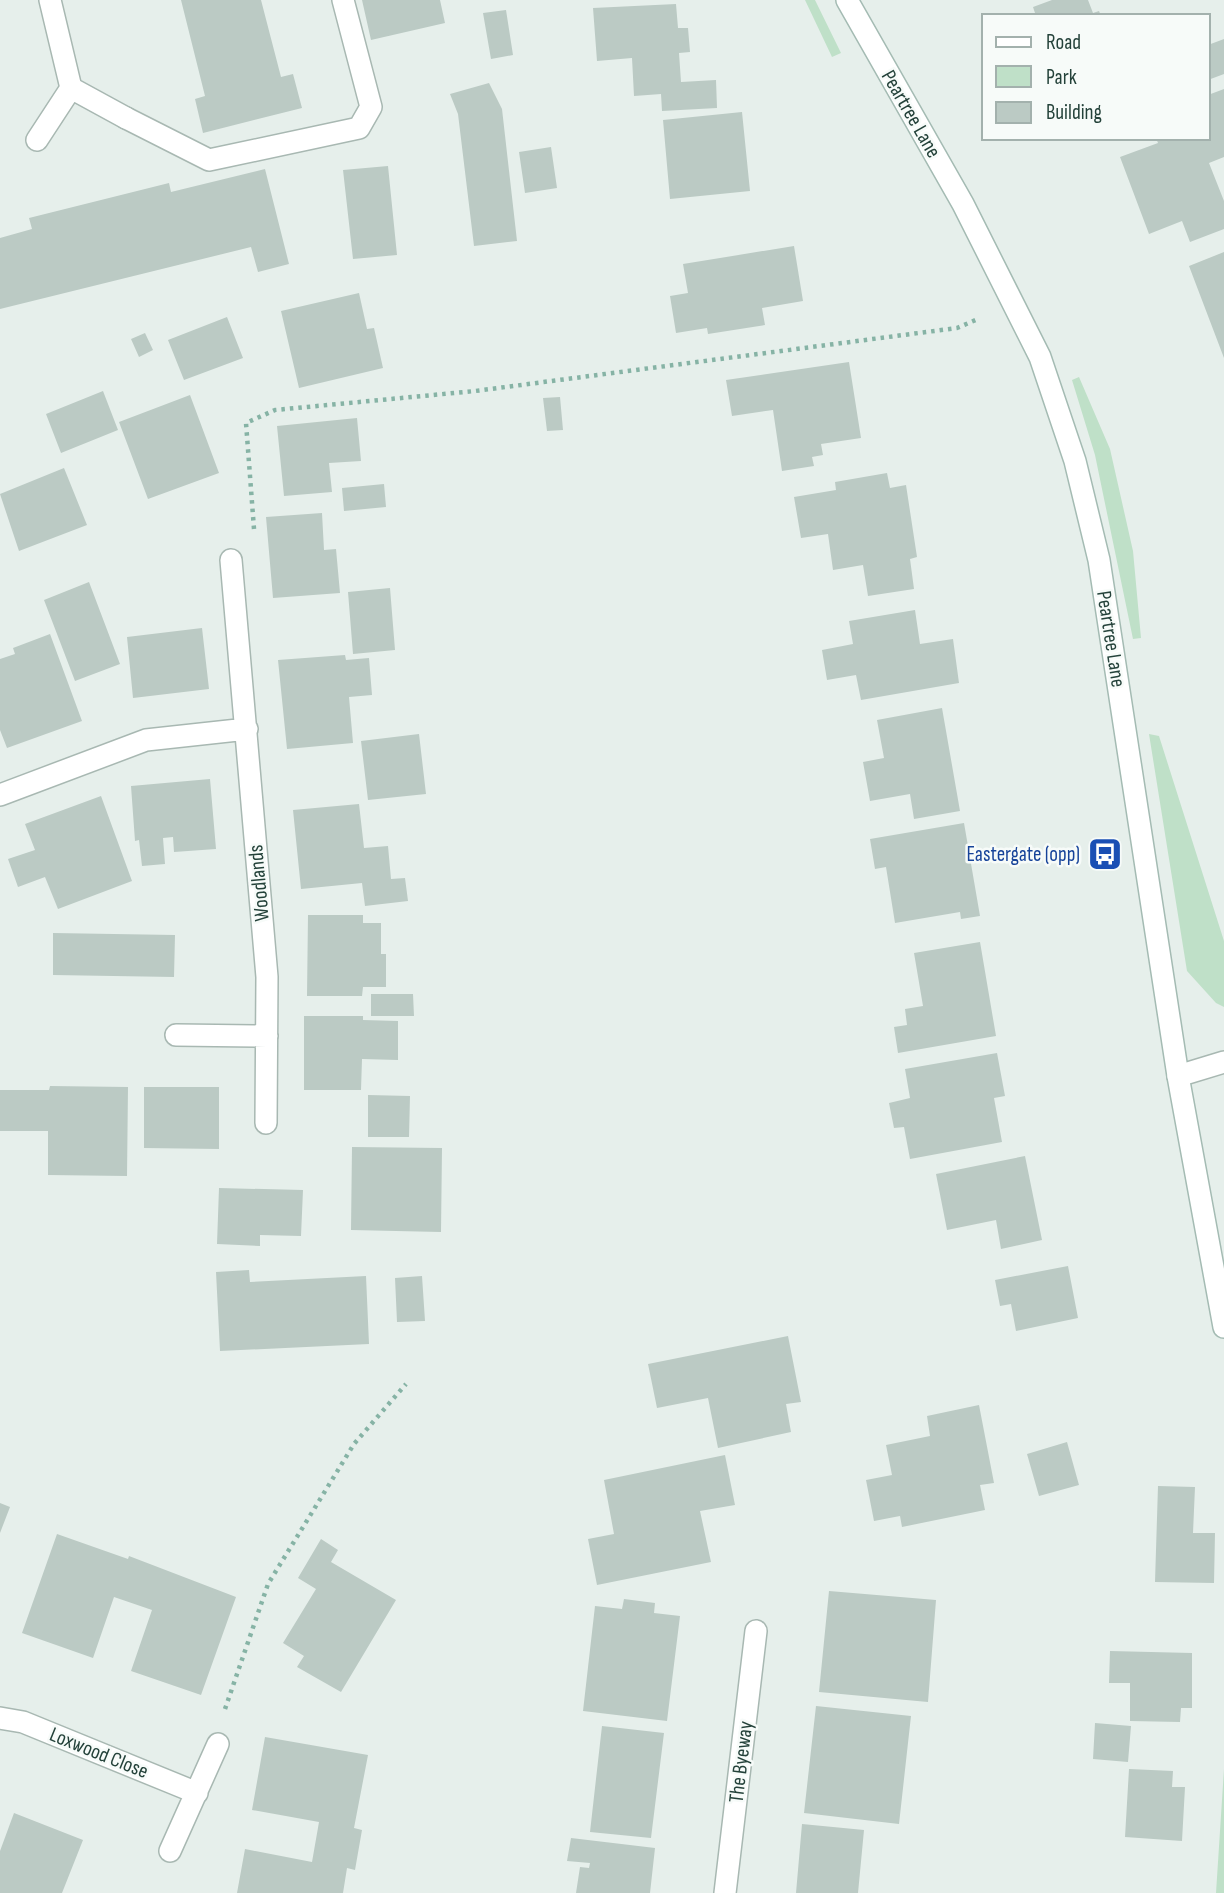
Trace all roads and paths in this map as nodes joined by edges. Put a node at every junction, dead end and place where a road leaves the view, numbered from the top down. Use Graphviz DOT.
graph roads {
  1 [pos="50,0"];
  2 [pos="343,0"];
  3 [pos="847,0"];
  4 [pos="71,88"];
  5 [pos="37,140"];
  6 [pos="1014,303"];
  7 [pos="231,560"];
  8 [pos="247,729"];
  9 [pos="0,795"];
  10 [pos="176,1035"];
  11 [pos="267,1037"];
  12 [pos="1224,1062"];
  13 [pos="1178,1076"];
  14 [pos="266,1123"];
  15 [pos="1224,1327"];
  16 [pos="406,1384"];
  17 [pos="756,1631"];
  18 [pos="0,1718"];
  19 [pos="218,1744"];
  20 [pos="197,1793"];
  21 [pos="170,1851"];
  22 [pos="725,1893"];
  1 -- 4 [label="street"];
  2 -- 4 [label="street"];
  3 -- 6 [label="street, Peartree Lane"];
  4 -- 5 [label="street"];
  6 -- 7 [label="path"];
  6 -- 13 [label="street, Peartree Lane"];
  7 -- 8 [label="street, Woodlands"];
  8 -- 9 [label="street"];
  8 -- 11 [label="street, Woodlands"];
  10 -- 11 [label="street"];
  11 -- 14 [label="street, Woodlands"];
  12 -- 13 [label="street"];
  13 -- 15 [label="street, Peartree Lane"];
  16 -- 19 [label="path"];
  17 -- 22 [label="street, The Byeway"];
  18 -- 20 [label="street, Loxwood Close"];
  19 -- 20 [label="street"];
  20 -- 21 [label="street"];
}
